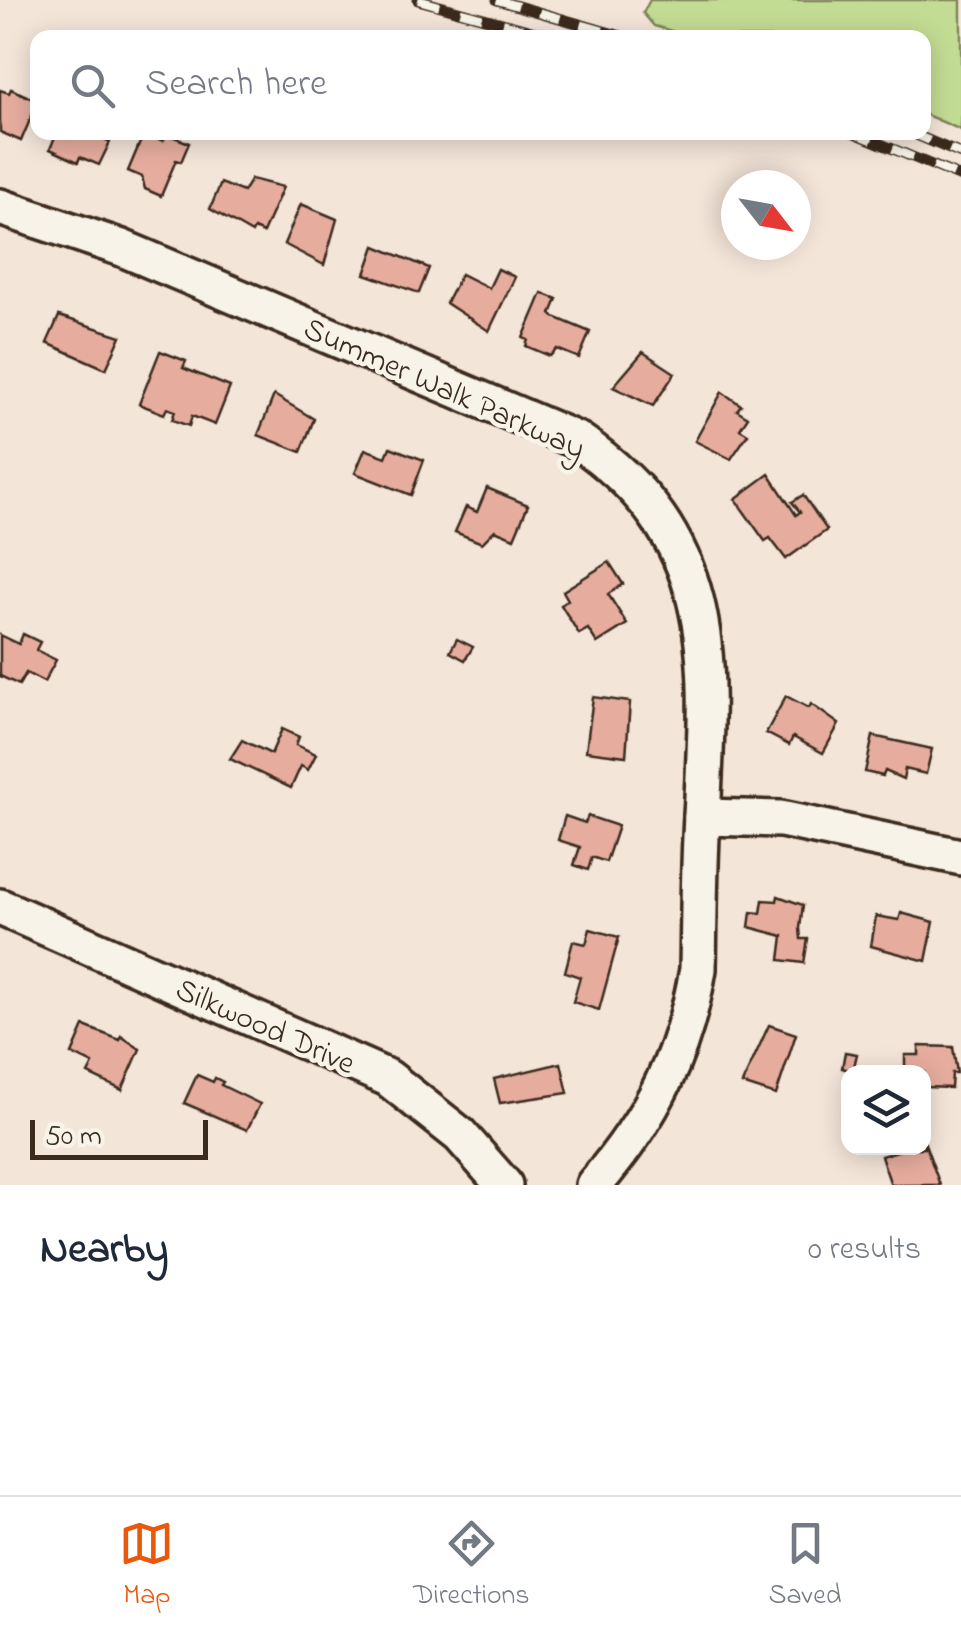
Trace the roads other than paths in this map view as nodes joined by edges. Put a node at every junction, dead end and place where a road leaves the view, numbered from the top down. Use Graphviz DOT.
graph roads {
  1 [pos="0,207"];
  2 [pos="702,817"];
  3 [pos="961,857"];
  4 [pos="0,908"];
  5 [pos="504,1185"];
  6 [pos="594,1185"];
  1 -- 2 [label="street, Summer Walk Parkway"];
  2 -- 3 [label="street"];
  2 -- 6 [label="street, Summer Walk Parkway"];
  4 -- 5 [label="street, Silkwood Drive"];
}
